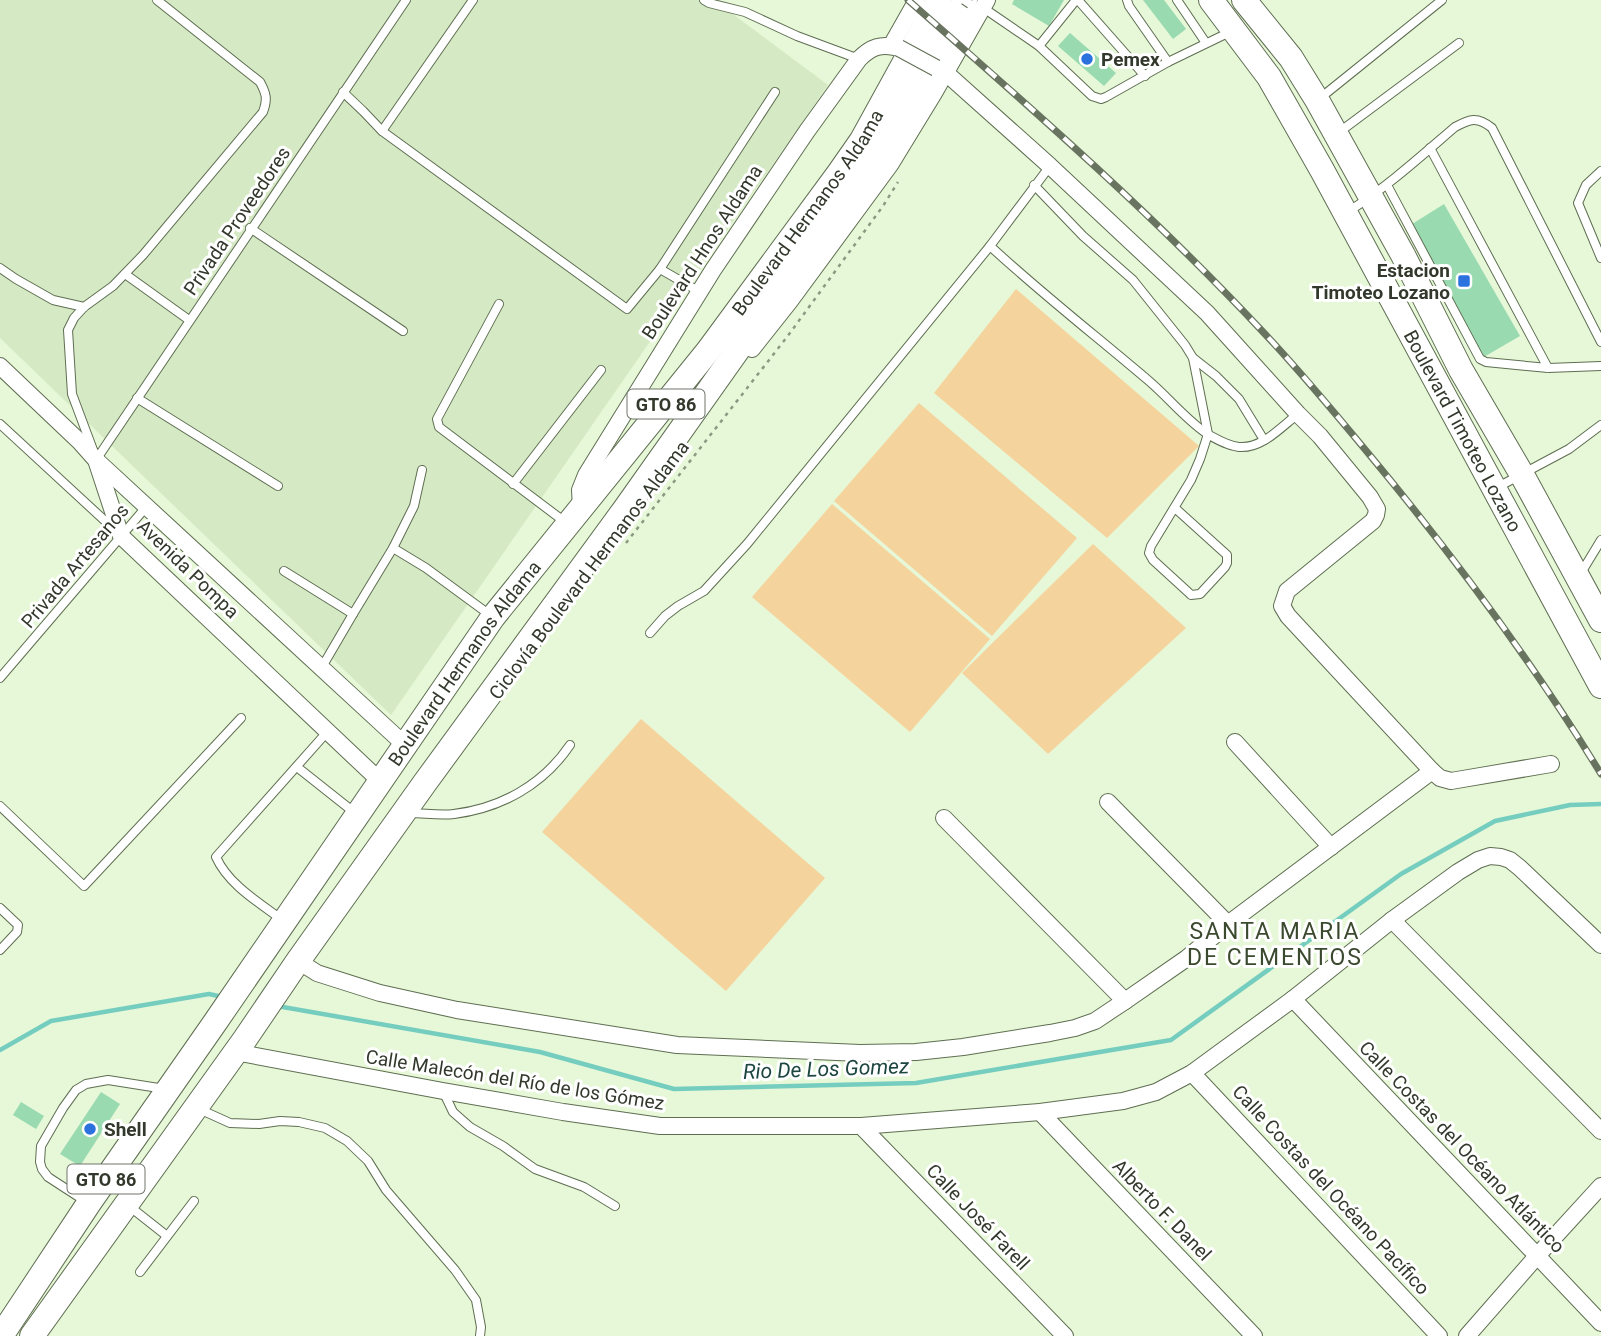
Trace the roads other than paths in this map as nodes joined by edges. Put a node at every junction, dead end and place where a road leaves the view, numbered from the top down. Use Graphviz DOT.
graph roads {
  1 [pos="157,0"];
  2 [pos="406,0"];
  3 [pos="472,0"];
  4 [pos="704,0"];
  5 [pos="1077,0"];
  6 [pos="1127,0"];
  7 [pos="1192,0"];
  8 [pos="1211,0"];
  9 [pos="1244,0"];
  10 [pos="1442,0"];
  11 [pos="974,2"];
  12 [pos="930,3"];
  13 [pos="1180,4"];
  14 [pos="1234,29"];
  15 [pos="1206,43"];
  16 [pos="1459,43"];
  17 [pos="1039,46"];
  18 [pos="895,47"];
  19 [pos="859,60"];
  20 [pos="1168,62"];
  21 [pos="941,70"];
  22 [pos="1145,76"];
  23 [pos="343,92"];
  24 [pos="775,92"];
  25 [pos="1317,100"];
  26 [pos="382,131"];
  27 [pos="1336,135"];
  28 [pos="1430,148"];
  29 [pos="1050,166"];
  30 [pos="1601,172"];
  31 [pos="1034,185"];
  32 [pos="1379,191"];
  33 [pos="1346,213"];
  34 [pos="250,229"];
  35 [pos="990,246"];
  36 [pos="1600,252"];
  37 [pos="0,268"];
  38 [pos="660,269"];
  39 [pos="125,274"];
  40 [pos="699,292"];
  41 [pos="499,304"];
  42 [pos="84,307"];
  43 [pos="189,320"];
  44 [pos="402,331"];
  45 [pos="1601,342"];
  46 [pos="1193,358"];
  47 [pos="0,366"];
  48 [pos="1601,366"];
  49 [pos="1548,368"];
  50 [pos="601,370"];
  51 [pos="711,389"];
  52 [pos="137,398"];
  53 [pos="1298,414"];
  54 [pos="0,424"];
  55 [pos="1601,425"];
  56 [pos="1208,434"];
  57 [pos="1264,440"];
  58 [pos="96,460"];
  59 [pos="422,470"];
  60 [pos="1521,473"];
  61 [pos="513,484"];
  62 [pos="278,486"];
  63 [pos="1494,489"];
  64 [pos="147,506"];
  65 [pos="1175,508"];
  66 [pos="575,516"];
  67 [pos="121,536"];
  68 [pos="1601,540"];
  69 [pos="393,548"];
  70 [pos="284,571"];
  71 [pos="1577,578"];
  72 [pos="353,614"];
  73 [pos="493,617"];
  74 [pos="1601,620"];
  75 [pos="650,633"];
  76 [pos="322,667"];
  77 [pos="0,678"];
  78 [pos="1601,686"];
  79 [pos="241,718"];
  80 [pos="328,731"];
  81 [pos="1235,742"];
  82 [pos="570,746"];
  83 [pos="393,762"];
  84 [pos="1551,764"];
  85 [pos="297,767"];
  86 [pos="1432,771"];
  87 [pos="424,784"];
  88 [pos="1108,802"];
  89 [pos="0,806"];
  90 [pos="403,813"];
  91 [pos="357,814"];
  92 [pos="944,818"];
  93 [pos="1331,847"];
  94 [pos="0,908"];
  95 [pos="1392,920"];
  96 [pos="284,921"];
  97 [pos="1228,924"];
  98 [pos="1601,945"];
  99 [pos="0,950"];
  100 [pos="294,967"];
  101 [pos="1293,999"];
  102 [pos="1125,1001"];
  103 [pos="240,1046"];
  104 [pos="1192,1073"];
  105 [pos="168,1089"];
  106 [pos="443,1091"];
  107 [pos="196,1107"];
  108 [pos="1040,1112"];
  109 [pos="861,1126"];
  110 [pos="1601,1131"];
  111 [pos="1601,1186"];
  112 [pos="194,1201"];
  113 [pos="89,1203"];
  114 [pos="127,1204"];
  115 [pos="615,1206"];
  116 [pos="167,1236"];
  117 [pos="1537,1256"];
  118 [pos="140,1272"];
  119 [pos="1601,1323"];
  120 [pos="1,1336"];
  121 [pos="32,1336"];
  122 [pos="480,1336"];
  123 [pos="1065,1336"];
  124 [pos="1254,1336"];
  125 [pos="1439,1336"];
  126 [pos="1466,1336"];
  1 -- 39 [label="lane"];
  2 -- 23 [label="lane, Privada Proveedores"];
  3 -- 26 [label="lane"];
  4 -- 19 [label="lane"];
  5 -- 17 [label="lane"];
  5 -- 22 [label="lane"];
  6 -- 20 [label="lane"];
  7 -- 13 [label="lane"];
  8 -- 14 [label="main road, Boulevard Timoteo Lozano"];
  9 -- 25 [label="main road, Boulevard Timoteo Lozano"];
  10 -- 25 [label="lane"];
  11 -- 17 [label="lane"];
  11 -- 21 [label="street"];
  11 -- 51 [label="main road, Boulevard Hermanos Aldama / GTO 86"];
  12 -- 18 [label="street"];
  12 -- 66 [label="main road, Boulevard Hermanos Aldama / GTO 86"];
  13 -- 15 [label="lane"];
  14 -- 15 [label="lane"];
  14 -- 33 [label="main road, Boulevard Timoteo Lozano"];
  15 -- 20 [label="lane"];
  16 -- 27 [label="lane"];
  17 -- 22 [label="lane"];
  18 -- 19 [label="street, Boulevard Hnos Aldama"];
  18 -- 21 [label="street, bridge"];
  19 -- 40 [label="street, Boulevard Hnos Aldama"];
  20 -- 22 [label="lane"];
  21 -- 29 [label="street"];
  21 -- 51 [label="street"];
  23 -- 26 [label="lane"];
  23 -- 34 [label="lane, Privada Proveedores"];
  24 -- 38 [label="lane"];
  25 -- 27 [label="main road, Boulevard Timoteo Lozano"];
  26 -- 38 [label="lane"];
  27 -- 32 [label="main road, Boulevard Timoteo Lozano"];
  28 -- 32 [label="lane"];
  28 -- 45 [label="lane"];
  28 -- 49 [label="lane"];
  29 -- 31 [label="lane"];
  29 -- 53 [label="street"];
  30 -- 36 [label="lane"];
  31 -- 35 [label="lane"];
  31 -- 46 [label="lane"];
  32 -- 33 [label="lane"];
  32 -- 49 [label="lane"];
  32 -- 60 [label="main road, Boulevard Timoteo Lozano"];
  33 -- 63 [label="main road, Boulevard Timoteo Lozano"];
  34 -- 43 [label="lane, Privada Proveedores"];
  34 -- 44 [label="lane"];
  35 -- 56 [label="lane"];
  35 -- 75 [label="lane"];
  37 -- 42 [label="lane"];
  38 -- 40 [label="lane"];
  39 -- 42 [label="lane"];
  39 -- 43 [label="lane"];
  40 -- 66 [label="street, Boulevard Hnos Aldama"];
  41 -- 61 [label="lane"];
  42 -- 58 [label="lane"];
  43 -- 52 [label="lane, Privada Proveedores"];
  46 -- 56 [label="lane"];
  46 -- 57 [label="lane"];
  47 -- 58 [label="street, Avenida Pompa"];
  48 -- 49 [label="lane"];
  50 -- 61 [label="lane"];
  51 -- 87 [label="main road, Boulevard Hermanos Aldama / GTO 86"];
  52 -- 58 [label="lane, Privada Proveedores"];
  52 -- 62 [label="lane"];
  53 -- 57 [label="lane"];
  53 -- 86 [label="street"];
  54 -- 67 [label="lane"];
  55 -- 60 [label="lane"];
  56 -- 57 [label="lane"];
  56 -- 65 [label="lane"];
  58 -- 64 [label="street"];
  58 -- 67 [label="street, Avenida Pompa"];
  59 -- 69 [label="lane"];
  60 -- 63 [label="lane"];
  60 -- 71 [label="main road, Boulevard Timoteo Lozano"];
  61 -- 66 [label="lane"];
  63 -- 78 [label="main road, Boulevard Timoteo Lozano"];
  64 -- 67 [label="lane, Privada Artesanos"];
  64 -- 76 [label="street"];
  65 -- 65 [label="lane"];
  66 -- 73 [label="main road, Boulevard Hermanos Aldama / GTO 86"];
  67 -- 77 [label="lane, Privada Artesanos"];
  67 -- 80 [label="street, Avenida Pompa"];
  68 -- 71 [label="lane"];
  69 -- 72 [label="lane"];
  69 -- 73 [label="lane"];
  70 -- 72 [label="lane"];
  71 -- 74 [label="main road, Boulevard Timoteo Lozano"];
  72 -- 76 [label="lane"];
  73 -- 83 [label="main road, Boulevard Hermanos Aldama / GTO 86"];
  76 -- 83 [label="street"];
  79 -- 89 [label="lane"];
  80 -- 83 [label="street, Avenida Pompa"];
  80 -- 85 [label="lane"];
  81 -- 93 [label="street"];
  82 -- 90 [label="lane"];
  83 -- 87 [label="main road"];
  83 -- 91 [label="main road, Boulevard Hermanos Aldama / GTO 86"];
  84 -- 86 [label="street"];
  85 -- 91 [label="lane"];
  85 -- 96 [label="lane"];
  86 -- 93 [label="street"];
  87 -- 90 [label="main road, Boulevard Hermanos Aldama / GTO 86"];
  88 -- 97 [label="street"];
  90 -- 100 [label="main road, Boulevard Hermanos Aldama / GTO 86"];
  91 -- 96 [label="main road, Boulevard Hermanos Aldama / GTO 86"];
  92 -- 102 [label="street"];
  93 -- 97 [label="street"];
  94 -- 99 [label="lane"];
  95 -- 98 [label="street, Calle Malecón del Río de los Gómez"];
  95 -- 101 [label="street, Calle Malecón del Río de los Gómez"];
  95 -- 110 [label="street"];
  96 -- 105 [label="main road, Boulevard Hermanos Aldama / GTO 86"];
  97 -- 102 [label="street"];
  100 -- 102 [label="street"];
  100 -- 103 [label="main road, Boulevard Hermanos Aldama / GTO 86"];
  101 -- 104 [label="street, Calle Malecón del Río de los Gómez"];
  101 -- 117 [label="street, Calle Costas del Océano Atlántico"];
  103 -- 106 [label="street, Calle Malecón del Río de los Gómez"];
  103 -- 107 [label="main road, Boulevard Hermanos Aldama / GTO 86"];
  104 -- 108 [label="street, Calle Malecón del Río de los Gómez"];
  104 -- 125 [label="street, Calle Costas del Océano Pacífico"];
  105 -- 113 [label="main road, Boulevard Hermanos Aldama / GTO 86"];
  105 -- 113 [label="lane"];
  106 -- 109 [label="street, Calle Malecón del Río de los Gómez"];
  106 -- 115 [label="lane"];
  107 -- 114 [label="main road, Boulevard Hermanos Aldama / GTO 86"];
  107 -- 122 [label="lane"];
  108 -- 109 [label="street, Calle Malecón del Río de los Gómez"];
  108 -- 124 [label="street, Alberto F. Danel"];
  109 -- 123 [label="street, Calle José Farell"];
  111 -- 117 [label="street"];
  112 -- 116 [label="lane"];
  113 -- 120 [label="main road, Boulevard Hermanos Aldama / GTO 86"];
  114 -- 116 [label="lane"];
  114 -- 121 [label="main road, Boulevard Hermanos Aldama / GTO 86"];
  116 -- 118 [label="lane"];
  117 -- 119 [label="street, Calle Costas del Océano Atlántico"];
  117 -- 126 [label="street"];
}
